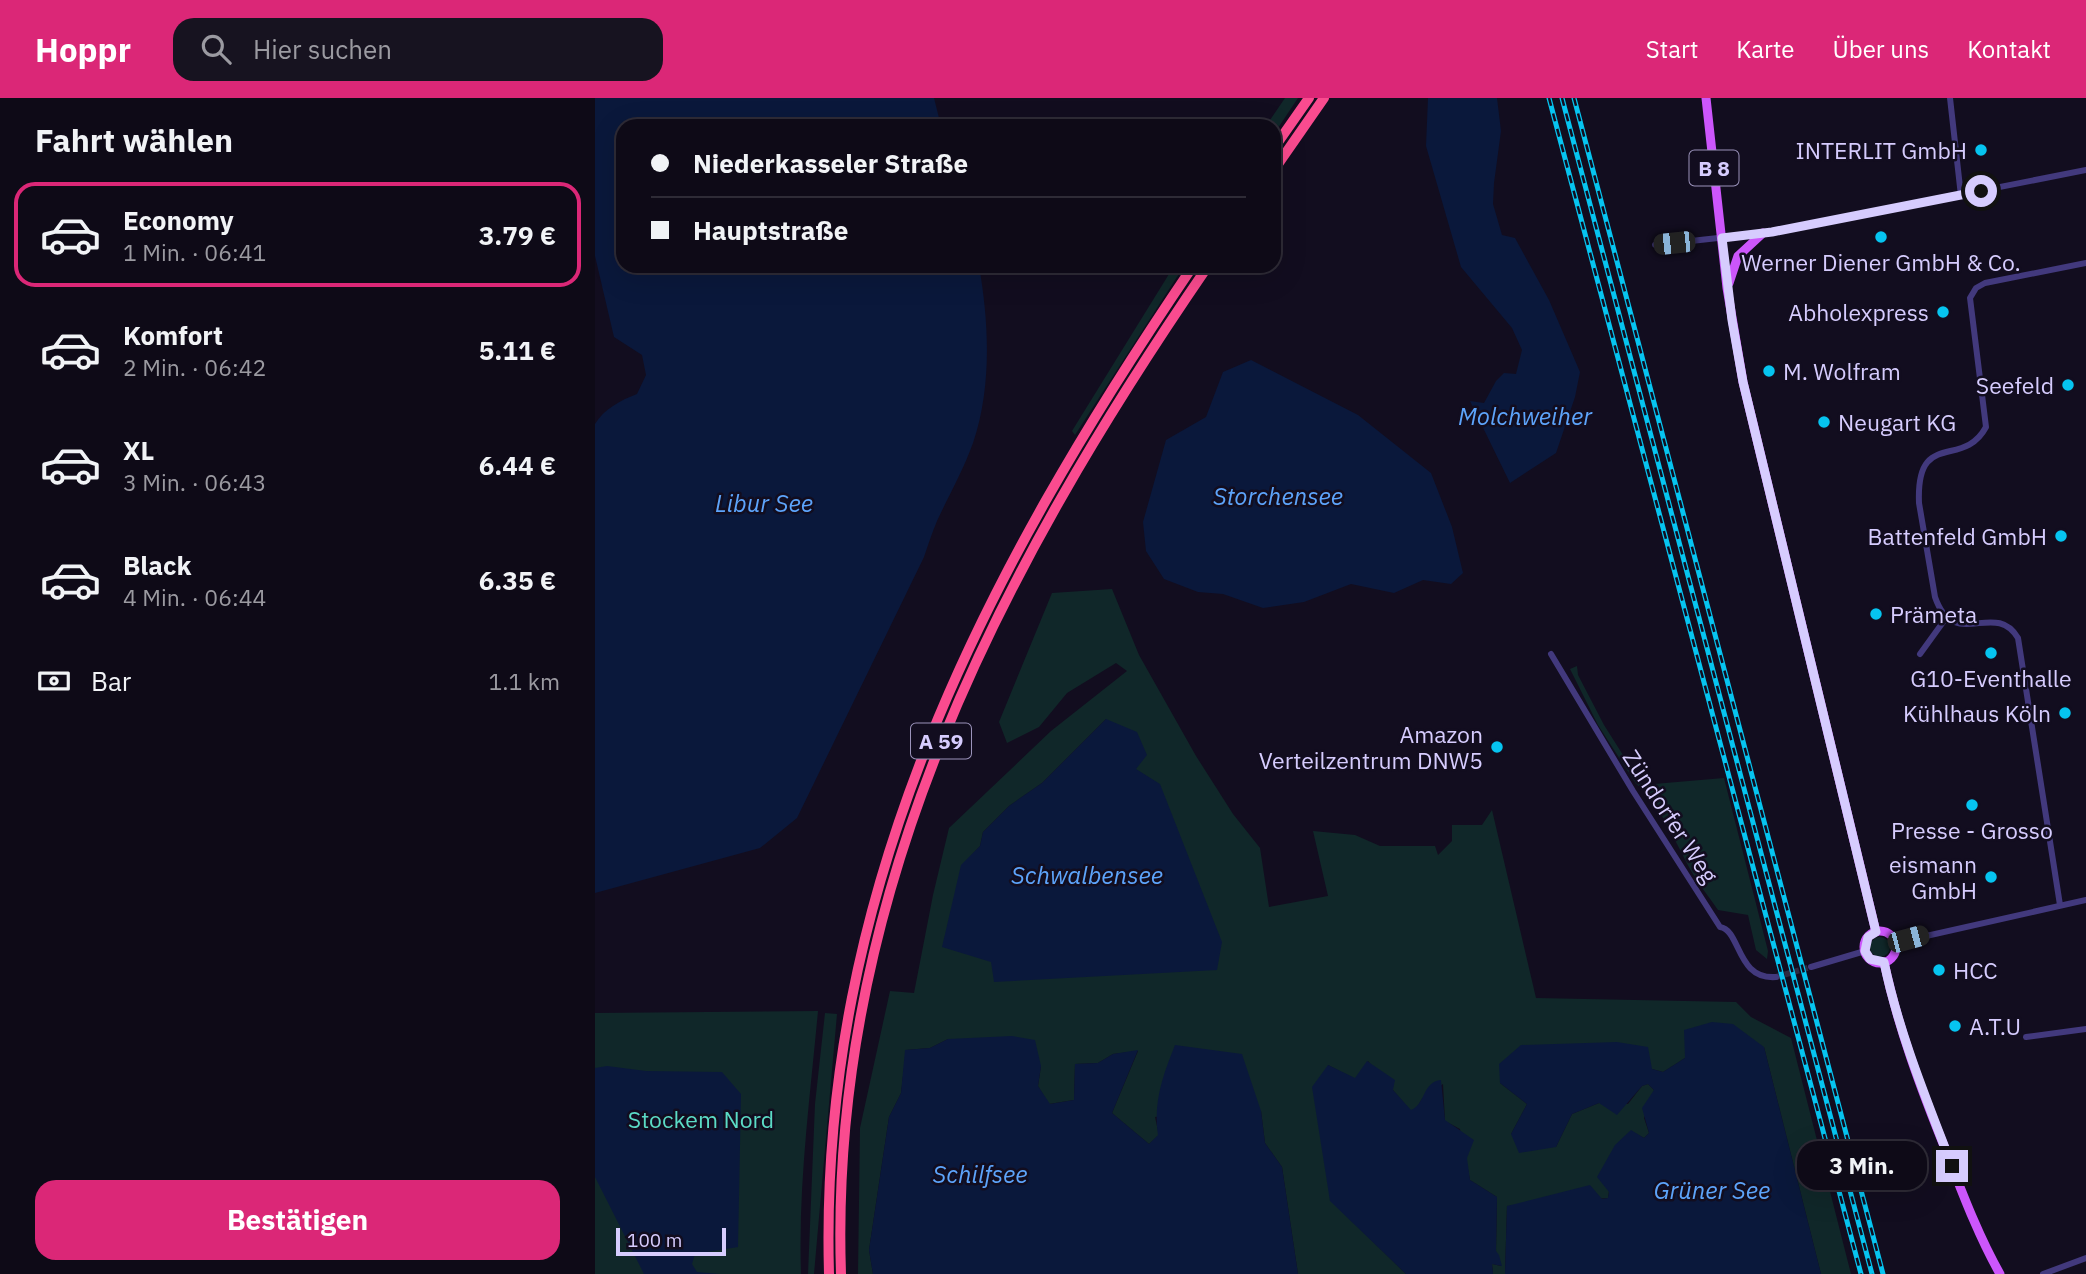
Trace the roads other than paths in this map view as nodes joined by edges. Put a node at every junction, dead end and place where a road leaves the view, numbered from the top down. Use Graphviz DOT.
graph roads {
  1 [pos="1309,98"];
  2 [pos="1324,98"];
  3 [pos="1706,98"];
  4 [pos="1949,98"];
  5 [pos="1281,138"];
  6 [pos="1281,160"];
  7 [pos="2086,170"];
  8 [pos="1961,196"];
  9 [pos="1763,233"];
  10 [pos="1722,238"];
  11 [pos="1655,245"];
  12 [pos="2086,263"];
  13 [pos="1188,273"];
  14 [pos="1203,273"];
  15 [pos="1727,288"];
  16 [pos="1946,618"];
  17 [pos="1551,654"];
  18 [pos="1920,654"];
  19 [pos="2086,900"];
  20 [pos="2060,905"];
  21 [pos="1876,932"];
  22 [pos="1895,943"];
  23 [pos="1865,951"];
  24 [pos="1884,962"];
  25 [pos="1811,967"];
  26 [pos="1776,977"];
  27 [pos="2086,1029"];
  28 [pos="2026,1037"];
  29 [pos="2086,1258"];
  30 [pos="829,1274"];
  31 [pos="841,1274"];
  32 [pos="2000,1274"];
  33 [pos="2043,1274"];
  1 -- 5 [label="highway"];
  2 -- 6 [label="highway"];
  3 -- 10 [label="main road, B 8"];
  4 -- 8 [label="street"];
  7 -- 8 [label="street"];
  8 -- 9 [label="street"];
  9 -- 10 [label="street"];
  9 -- 15 [label="main road"];
  10 -- 11 [label="street"];
  10 -- 15 [label="main road, B 8"];
  12 -- 16 [label="street"];
  13 -- 30 [label="highway, A 59"];
  14 -- 31 [label="highway, A 59"];
  15 -- 21 [label="main road, B 8"];
  16 -- 18 [label="street"];
  16 -- 20 [label="street"];
  17 -- 26 [label="street, Zündorfer Weg"];
  19 -- 20 [label="street"];
  20 -- 22 [label="street"];
  21 -- 22 [label="main road"];
  21 -- 23 [label="main road"];
  22 -- 24 [label="main road"];
  23 -- 24 [label="main road"];
  23 -- 25 [label="street"];
  24 -- 32 [label="main road"];
  27 -- 28 [label="street"];
  29 -- 33 [label="street"];
}
